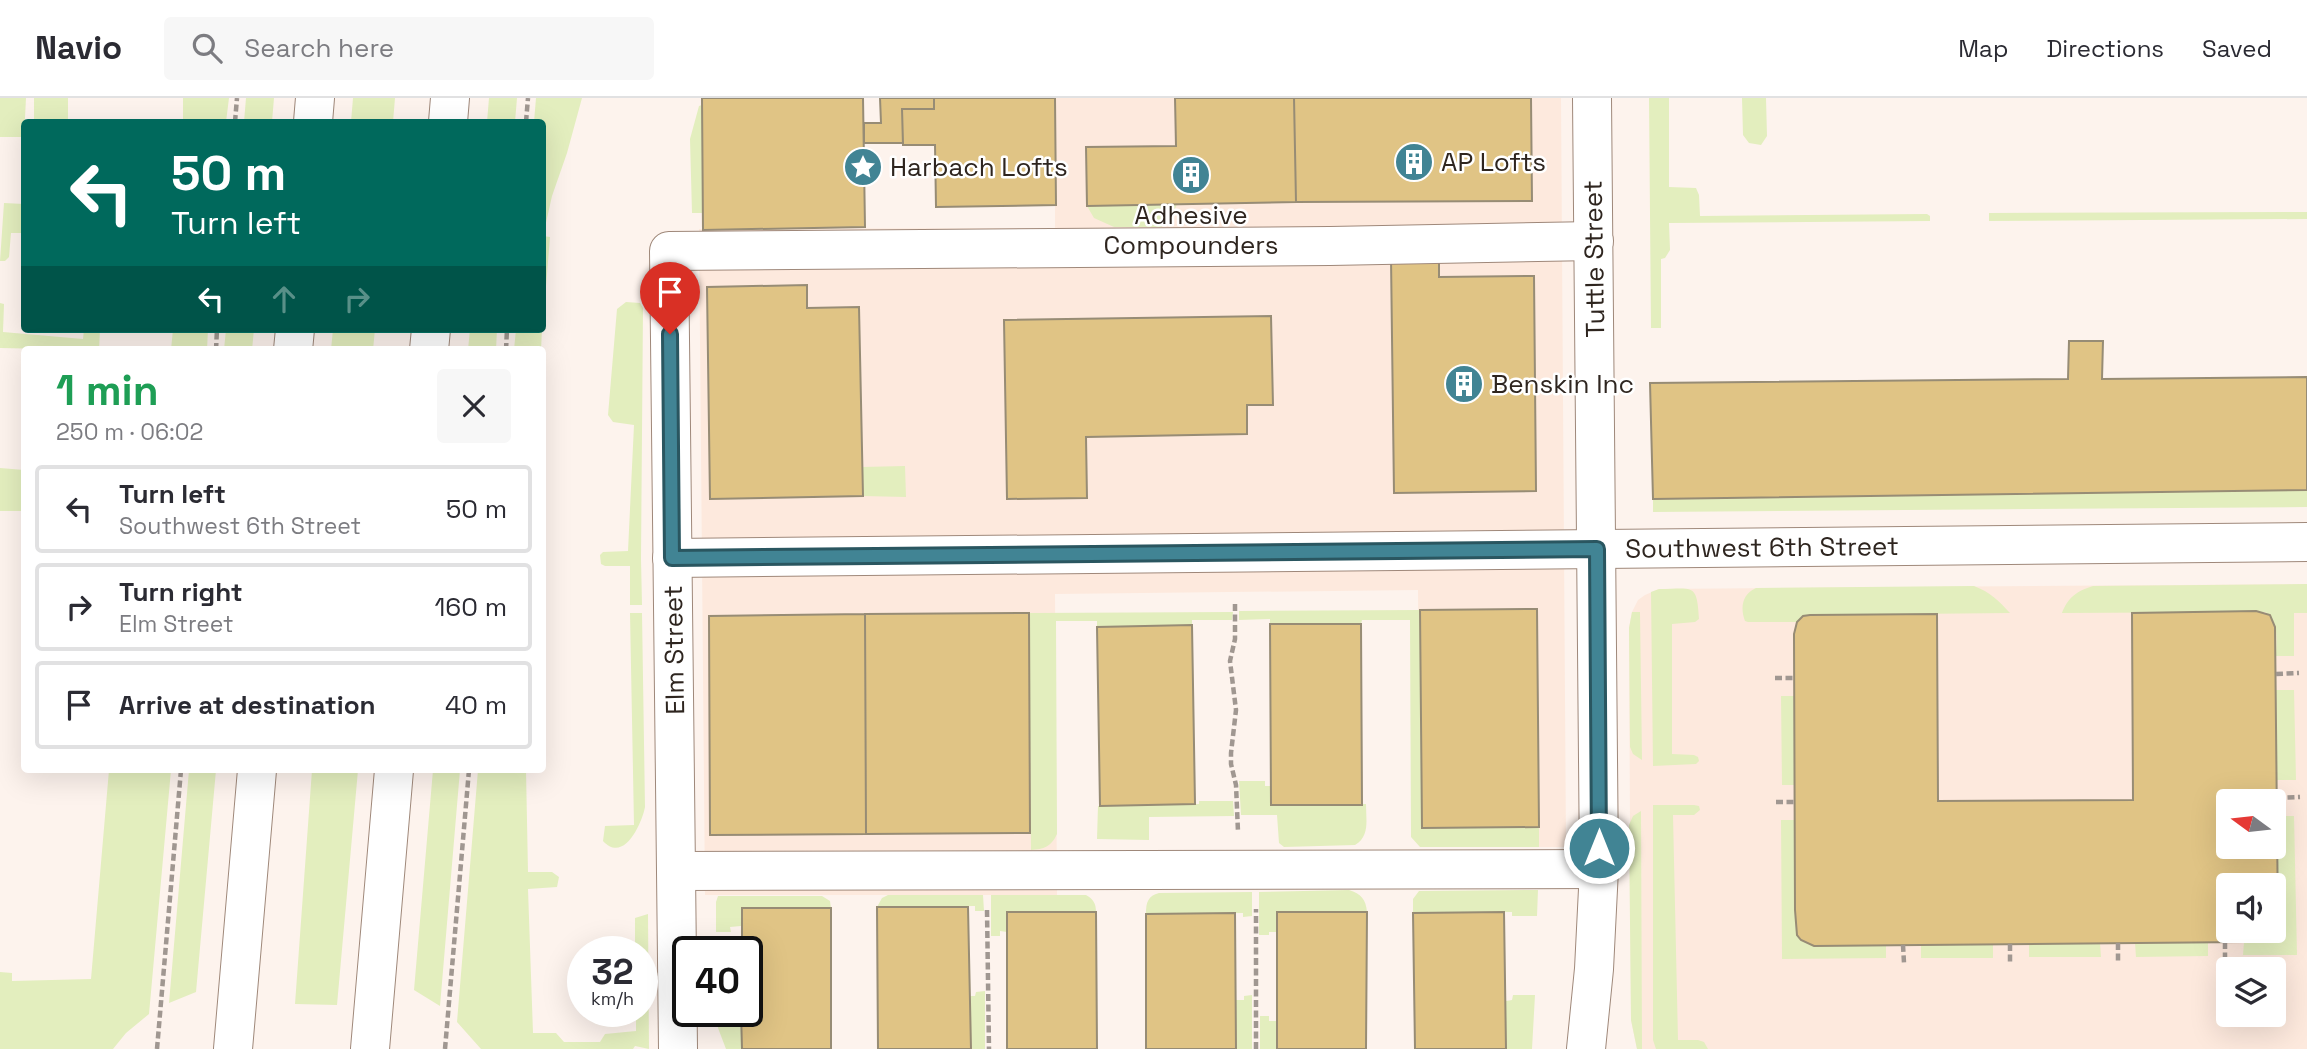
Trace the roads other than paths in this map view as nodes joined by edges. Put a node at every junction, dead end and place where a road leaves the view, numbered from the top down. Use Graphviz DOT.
graph roads {
  1 [pos="315,98"];
  2 [pos="450,98"];
  3 [pos="1592,98"];
  4 [pos="313,119"];
  5 [pos="447,119"];
  6 [pos="1594,241"];
  7 [pos="2307,542"];
  8 [pos="1597,549"];
  9 [pos="672,558"];
  10 [pos="257,773"];
  11 [pos="394,773"];
  12 [pos="1599,869"];
  13 [pos="677,871"];
  14 [pos="233,1049"];
  15 [pos="370,1049"];
  16 [pos="678,1049"];
  17 [pos="1586,1049"];
  1 -- 4 [label="street"];
  2 -- 5 [label="street"];
  3 -- 6 [label="street, Tuttle Street"];
  6 -- 8 [label="street, Tuttle Street"];
  6 -- 9 [label="street, Elm Street"];
  7 -- 8 [label="street, Southwest 6th Street"];
  8 -- 9 [label="street, Southwest 6th Street"];
  8 -- 12 [label="street, Tuttle Street"];
  9 -- 13 [label="street, Elm Street"];
  10 -- 14 [label="street"];
  11 -- 15 [label="street"];
  12 -- 13 [label="street"];
  12 -- 17 [label="street, Tuttle Street"];
  13 -- 16 [label="street, Elm Street"];
}
